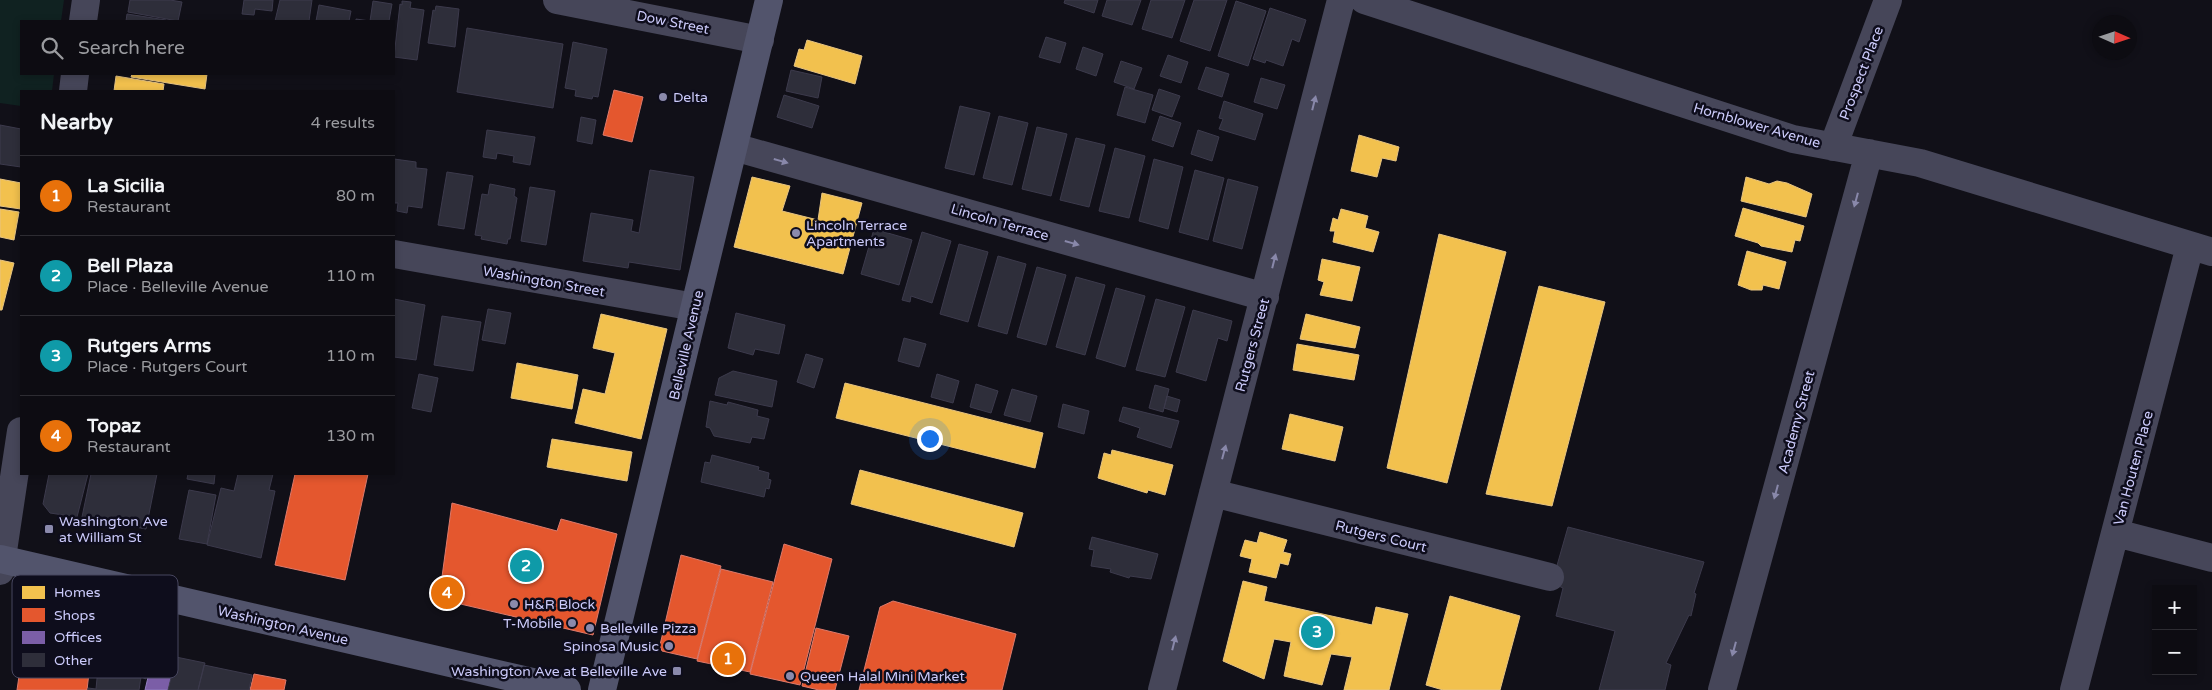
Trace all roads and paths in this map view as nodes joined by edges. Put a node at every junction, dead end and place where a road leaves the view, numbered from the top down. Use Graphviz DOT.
graph roads {
  1 [pos="86,0"];
  2 [pos="557,0"];
  3 [pos="769,0"];
  4 [pos="1340,0"];
  5 [pos="1364,0"];
  6 [pos="1888,0"];
  7 [pos="83,20"];
  8 [pos="760,40"];
  9 [pos="76,75"];
  10 [pos="73,90"];
  11 [pos="734,147"];
  12 [pos="1833,147"];
  13 [pos="1869,153"];
  14 [pos="2201,249"];
  15 [pos="395,254"];
  16 [pos="1265,298"];
  17 [pos="695,307"];
  18 [pos="20,437"];
  19 [pos="1213,493"];
  20 [pos="2116,534"];
  21 [pos="2212,558"];
  22 [pos="0,563"];
  23 [pos="54,575"];
  24 [pos="1550,577"];
  25 [pos="178,603"];
  26 [pos="567,690"];
  27 [pos="602,690"];
  28 [pos="1162,690"];
  29 [pos="1722,690"];
  30 [pos="2074,690"];
  1 -- 7 [label="street"];
  2 -- 8 [label="street, Dow Street"];
  3 -- 8 [label="main road, Belleville Avenue"];
  16 -- 4 [label="street, Rutgers Street, one-way"];
  5 -- 12 [label="street, Hornblower Avenue"];
  6 -- 12 [label="street, Prospect Place"];
  8 -- 11 [label="main road, Belleville Avenue"];
  9 -- 10 [label="street"];
  11 -- 16 [label="street, Lincoln Terrace, one-way"];
  11 -- 17 [label="main road, Belleville Avenue"];
  12 -- 13 [label="street, Hornblower Avenue"];
  13 -- 14 [label="street, Hornblower Avenue"];
  13 -- 29 [label="street, Academy Street, one-way"];
  14 -- 20 [label="street, Van Houten Place"];
  15 -- 17 [label="street, Washington Street"];
  19 -- 16 [label="street, Rutgers Street, one-way"];
  17 -- 27 [label="main road, Belleville Avenue"];
  18 -- 22 [label="street"];
  19 -- 24 [label="street, Rutgers Court"];
  28 -- 19 [label="street, Rutgers Street, one-way"];
  20 -- 21 [label="street"];
  20 -- 30 [label="street, Van Houten Place"];
  22 -- 23 [label="main road, Washington Avenue"];
  25 -- 26 [label="main road, Washington Avenue"];
}
